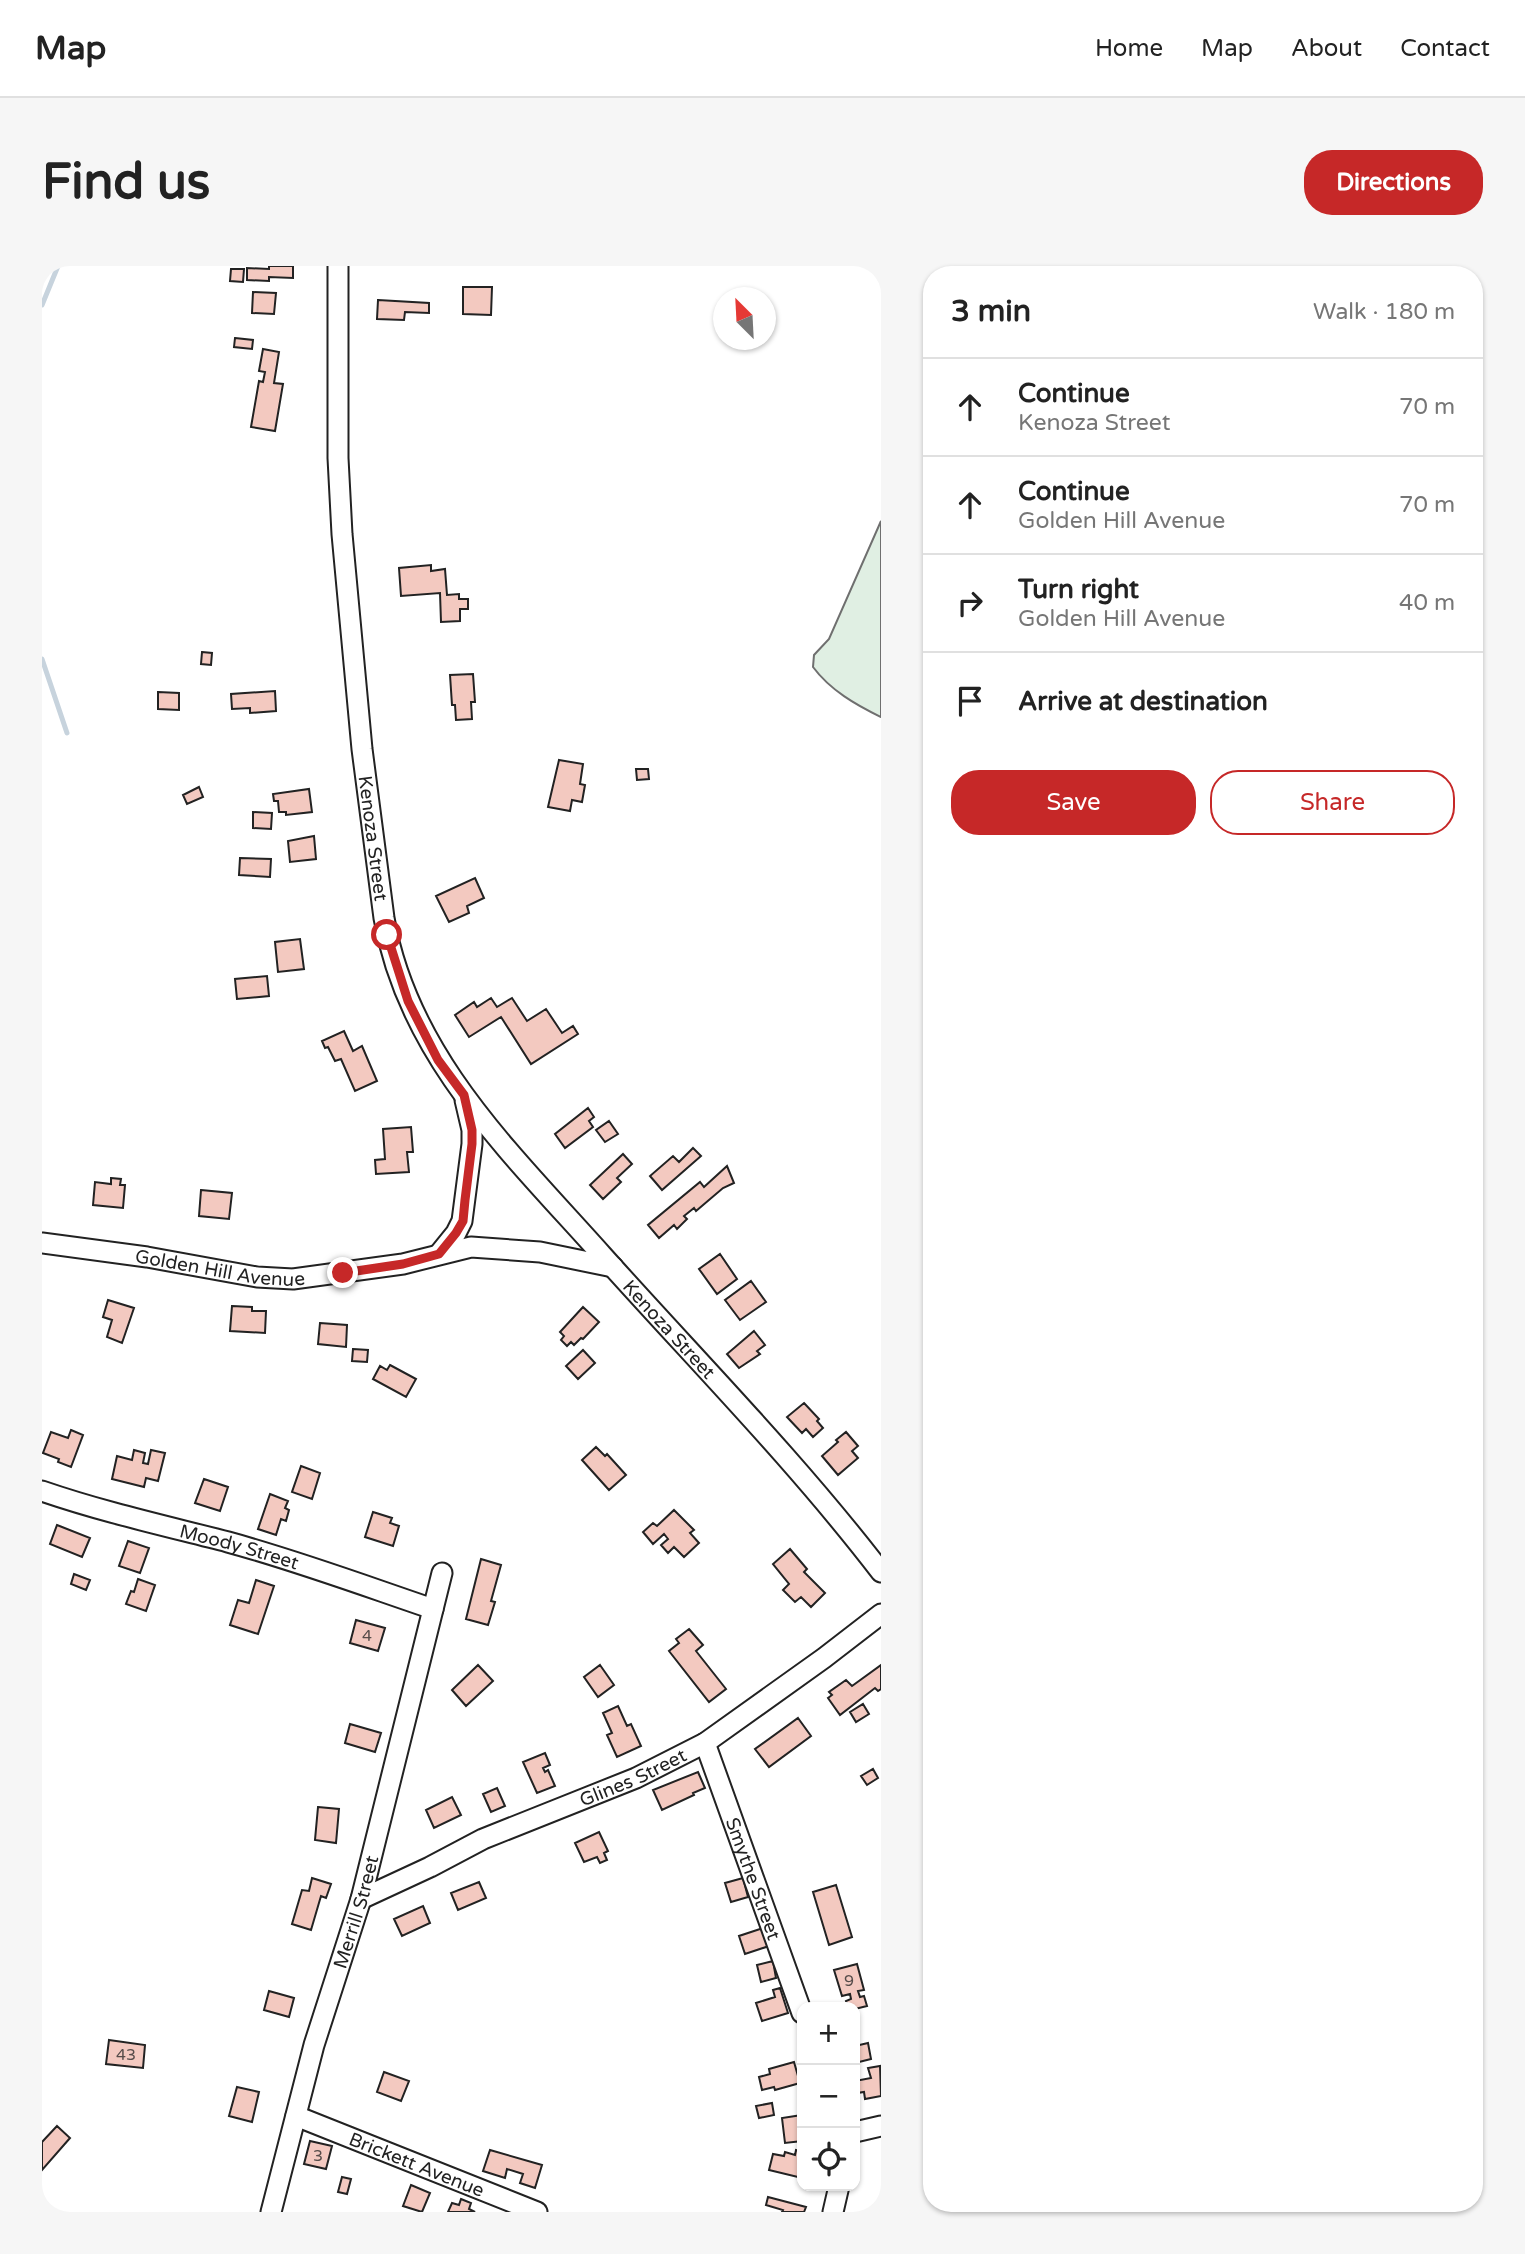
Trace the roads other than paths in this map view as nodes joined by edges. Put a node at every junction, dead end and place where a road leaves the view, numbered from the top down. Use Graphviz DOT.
graph roads {
  1 [pos="338,266"];
  2 [pos="464,1095"];
  3 [pos="42,1242"];
  4 [pos="439,1254"];
  5 [pos="613,1267"];
  6 [pos="42,1491"];
  7 [pos="881,1572"];
  8 [pos="442,1573"];
  9 [pos="433,1609"];
  10 [pos="881,1614"];
  11 [pos="705,1743"];
  12 [pos="361,1899"];
  13 [pos="798,2002"];
  14 [pos="296,2116"];
  15 [pos="881,2126"];
  16 [pos="860,2131"];
  17 [pos="838,2191"];
  18 [pos="271,2212"];
  19 [pos="537,2212"];
  20 [pos="833,2212"];
  1 -- 2 [label="street, Kenoza Street"];
  2 -- 4 [label="street"];
  2 -- 5 [label="street, Kenoza Street"];
  3 -- 4 [label="street, Golden Hill Avenue"];
  4 -- 5 [label="street, Golden Hill Avenue"];
  5 -- 7 [label="street, Kenoza Street"];
  6 -- 9 [label="street, Moody Street"];
  8 -- 9 [label="street, Merrill Street"];
  9 -- 12 [label="street, Merrill Street"];
  10 -- 11 [label="street, Glines Street"];
  11 -- 12 [label="street, Glines Street"];
  11 -- 13 [label="street, Smythe Street"];
  12 -- 14 [label="street, Merrill Street"];
  14 -- 18 [label="street, Merrill Street"];
  14 -- 19 [label="street, Brickett Avenue"];
  15 -- 16 [label="street"];
  17 -- 20 [label="street"];
}
